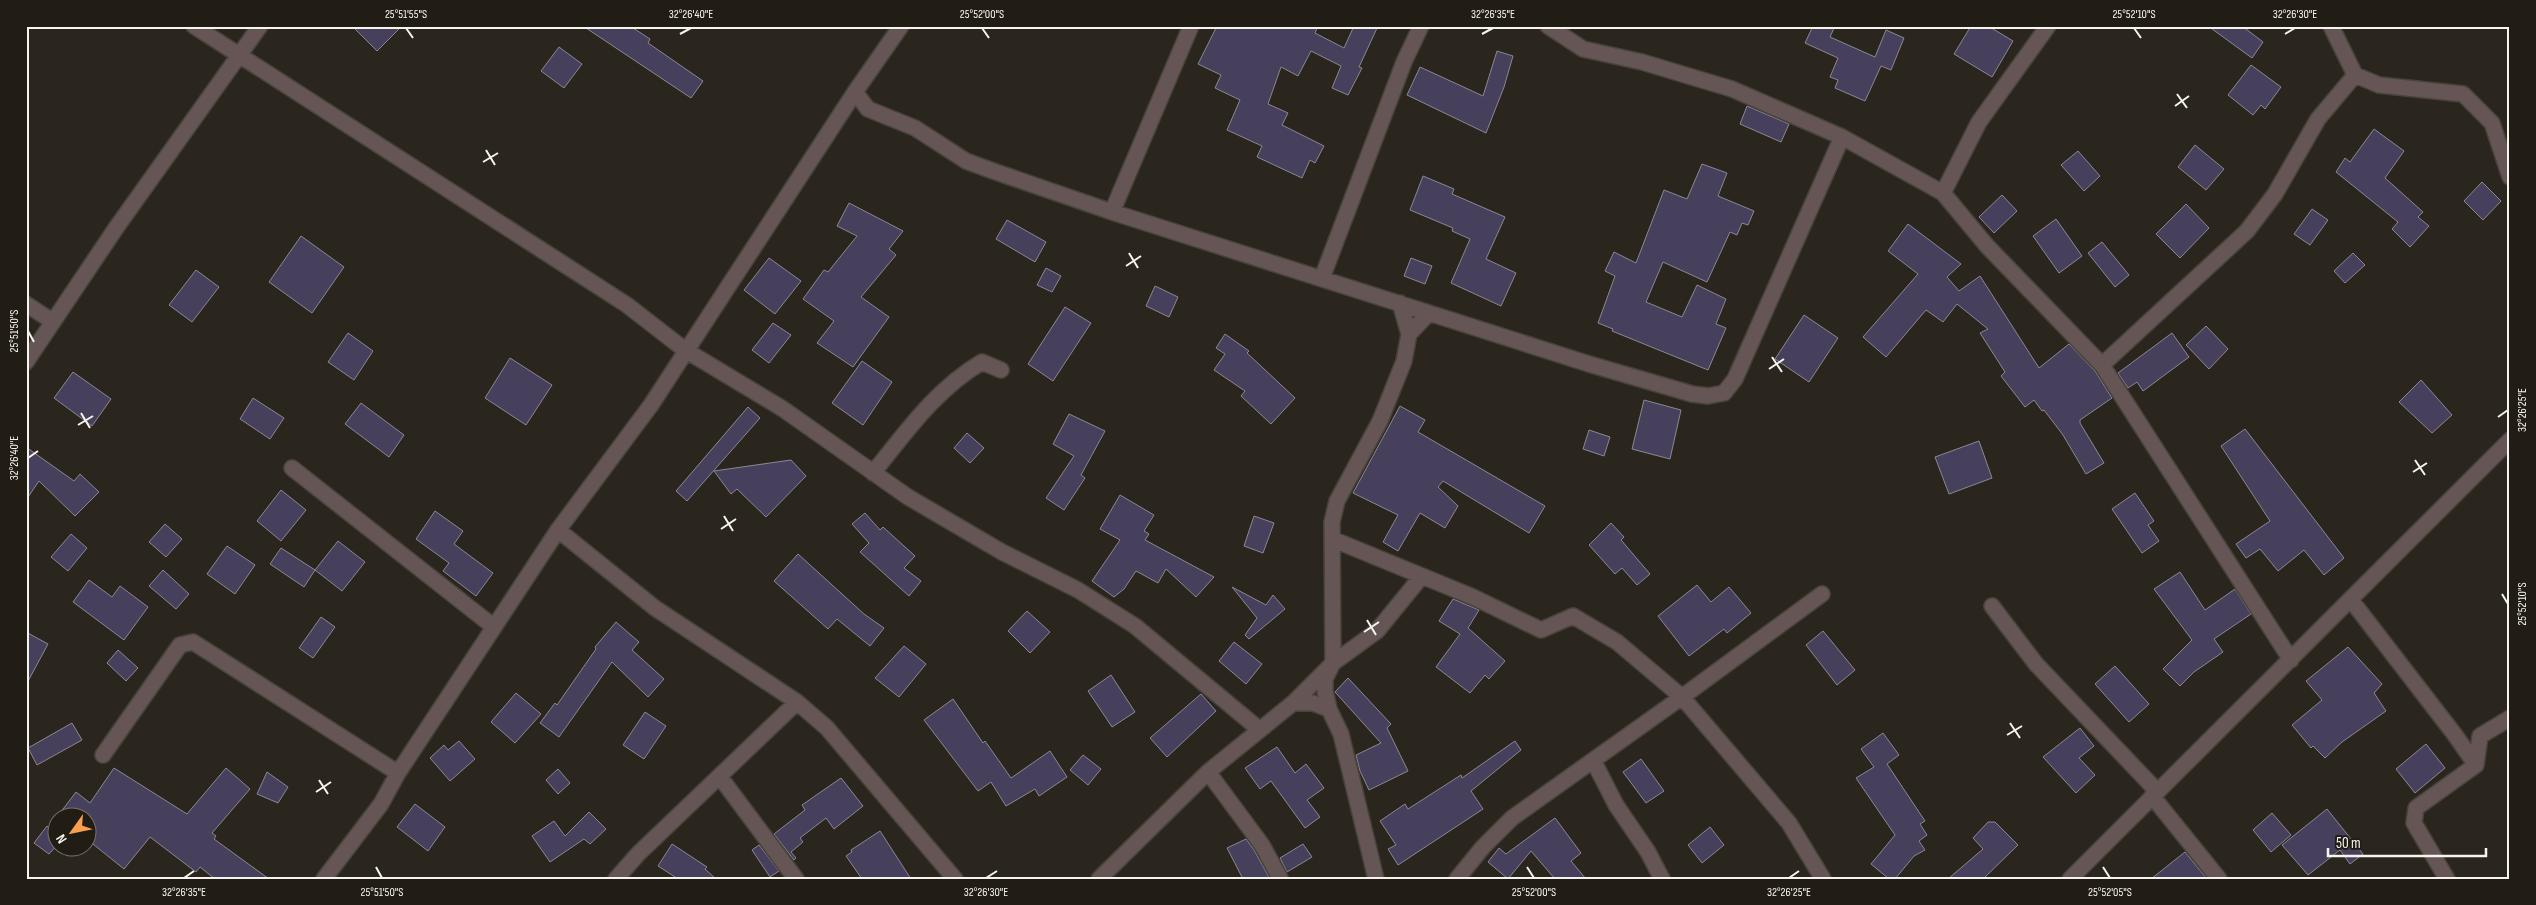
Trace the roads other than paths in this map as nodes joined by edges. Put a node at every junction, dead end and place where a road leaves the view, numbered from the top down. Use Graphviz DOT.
graph roads {
  1 [pos="194,26"];
  2 [pos="260,26"];
  3 [pos="901,26"];
  4 [pos="1191,26"];
  5 [pos="1421,26"];
  6 [pos="1548,26"];
  7 [pos="2048,26"];
  8 [pos="2331,26"];
  9 [pos="240,56"];
  10 [pos="2355,75"];
  11 [pos="854,92"];
  12 [pos="868,110"];
  13 [pos="838,118"];
  14 [pos="1842,138"];
  15 [pos="2510,177"];
  16 [pos="1943,193"];
  17 [pos="1112,212"];
  18 [pos="1322,278"];
  19 [pos="1400,303"];
  20 [pos="26,304"];
  21 [pos="1429,313"];
  22 [pos="52,321"];
  23 [pos="1409,334"];
  24 [pos="685,350"];
  25 [pos="26,362"];
  26 [pos="2102,364"];
  27 [pos="1001,370"];
  28 [pos="2510,440"];
  29 [pos="292,468"];
  30 [pos="873,473"];
  31 [pos="558,530"];
  32 [pos="1332,539"];
  33 [pos="1421,577"];
  34 [pos="1822,594"];
  35 [pos="2351,600"];
  36 [pos="1992,606"];
  37 [pos="494,627"];
  38 [pos="2290,660"];
  39 [pos="1333,663"];
  40 [pos="1682,697"];
  41 [pos="796,702"];
  42 [pos="1293,703"];
  43 [pos="1329,710"];
  44 [pos="2510,718"];
  45 [pos="1260,730"];
  46 [pos="103,755"];
  47 [pos="1594,762"];
  48 [pos="2476,765"];
  49 [pos="1208,772"];
  50 [pos="398,773"];
  51 [pos="720,777"];
  52 [pos="2154,794"];
  53 [pos="1280,878"];
  54 [pos="324,879"];
  55 [pos="616,879"];
  56 [pos="796,879"];
  57 [pos="955,879"];
  58 [pos="1099,879"];
  59 [pos="1376,879"];
  60 [pos="1457,879"];
  61 [pos="1662,879"];
  62 [pos="1823,879"];
  63 [pos="2070,879"];
  64 [pos="2219,879"];
  65 [pos="2447,879"];
  1 -- 9 [label="street"];
  2 -- 9 [label="street"];
  3 -- 11 [label="street"];
  4 -- 17 [label="street"];
  5 -- 18 [label="street"];
  6 -- 14 [label="street"];
  7 -- 16 [label="street"];
  8 -- 10 [label="street"];
  9 -- 22 [label="street"];
  9 -- 24 [label="street"];
  10 -- 15 [label="street"];
  10 -- 26 [label="street"];
  11 -- 12 [label="street"];
  11 -- 13 [label="street"];
  12 -- 13 [label="street"];
  12 -- 17 [label="street"];
  13 -- 24 [label="street"];
  14 -- 16 [label="street"];
  14 -- 21 [label="street"];
  16 -- 26 [label="street"];
  17 -- 18 [label="street"];
  18 -- 19 [label="street"];
  19 -- 21 [label="street"];
  19 -- 23 [label="street"];
  20 -- 22 [label="street"];
  21 -- 23 [label="street"];
  22 -- 25 [label="street"];
  23 -- 32 [label="street"];
  24 -- 30 [label="street"];
  24 -- 31 [label="street"];
  26 -- 38 [label="street"];
  27 -- 30 [label="street"];
  28 -- 35 [label="street"];
  29 -- 37 [label="street"];
  30 -- 45 [label="street"];
  31 -- 37 [label="street"];
  31 -- 41 [label="street"];
  32 -- 33 [label="street"];
  32 -- 39 [label="street"];
  33 -- 39 [label="street"];
  33 -- 40 [label="street"];
  34 -- 40 [label="street"];
  35 -- 38 [label="street"];
  35 -- 48 [label="street"];
  36 -- 52 [label="street"];
  37 -- 50 [label="street"];
  38 -- 52 [label="street"];
  39 -- 42 [label="street"];
  39 -- 43 [label="street"];
  40 -- 47 [label="street"];
  40 -- 62 [label="street"];
  41 -- 51 [label="street"];
  41 -- 57 [label="street"];
  42 -- 43 [label="street"];
  42 -- 45 [label="street"];
  43 -- 59 [label="street"];
  44 -- 48 [label="street"];
  45 -- 49 [label="street"];
  46 -- 50 [label="street"];
  47 -- 60 [label="street"];
  47 -- 61 [label="street"];
  48 -- 65 [label="street"];
  49 -- 53 [label="street"];
  49 -- 58 [label="street"];
  50 -- 54 [label="street"];
  51 -- 55 [label="street"];
  51 -- 56 [label="street"];
  52 -- 63 [label="street"];
  52 -- 64 [label="street"];
}
